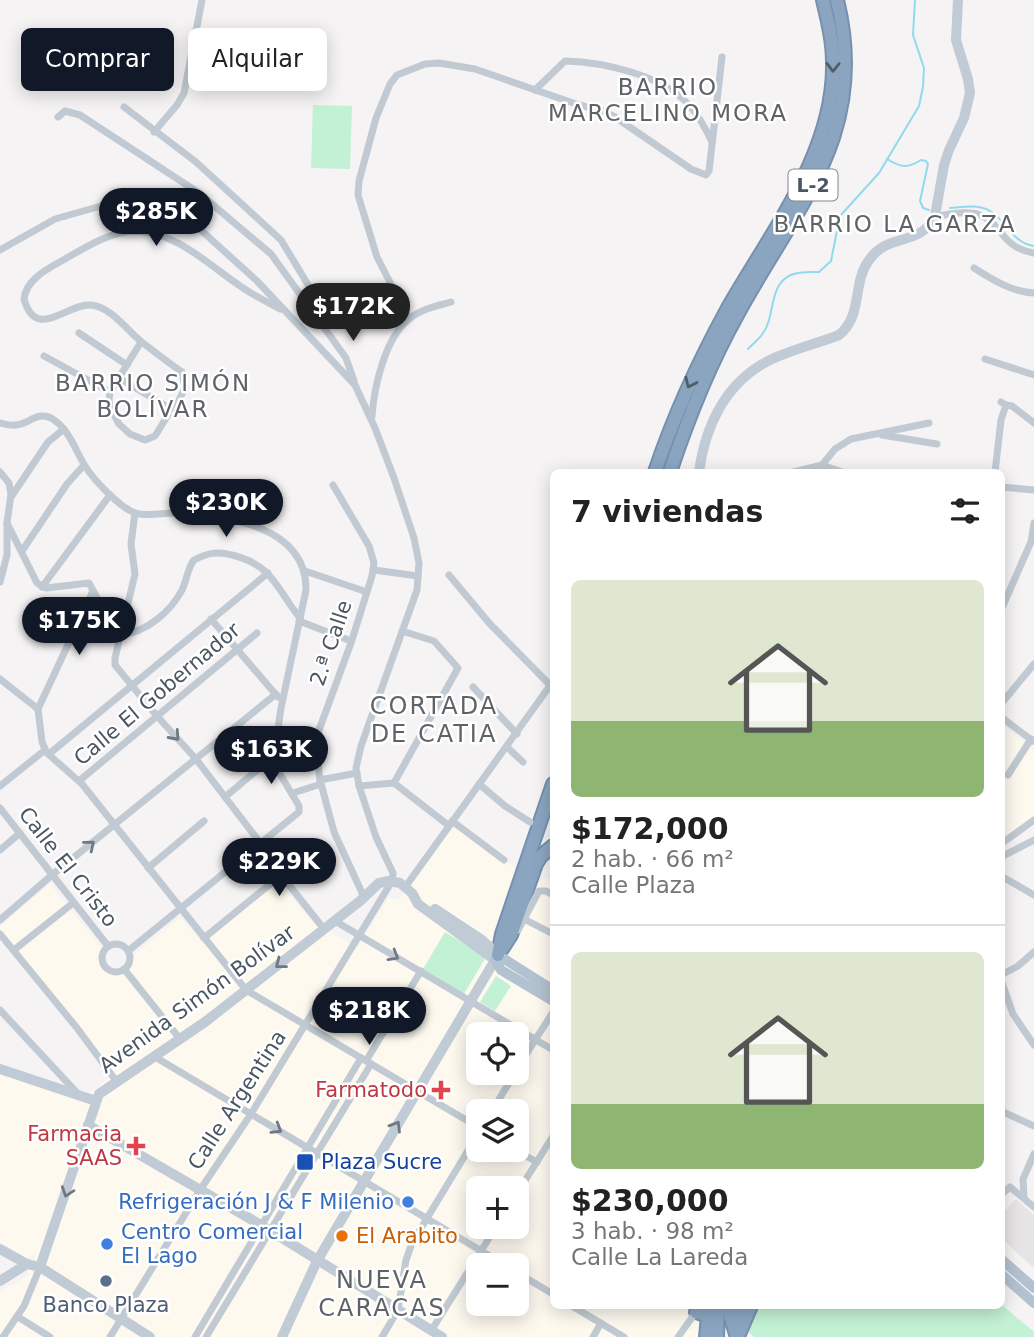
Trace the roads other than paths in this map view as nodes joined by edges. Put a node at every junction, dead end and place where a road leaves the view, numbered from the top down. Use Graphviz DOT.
graph roads {
  1 [pos="202,0"];
  2 [pos="823,0"];
  3 [pos="837,0"];
  4 [pos="958,0"];
  5 [pos="722,57"];
  6 [pos="535,90"];
  7 [pos="124,107"];
  8 [pos="58,117"];
  9 [pos="154,132"];
  10 [pos="712,143"];
  11 [pos="935,216"];
  12 [pos="0,250"];
  13 [pos="1034,253"];
  14 [pos="974,268"];
  15 [pos="1034,293"];
  16 [pos="451,302"];
  17 [pos="286,312"];
  18 [pos="318,318"];
  19 [pos="409,319"];
  20 [pos="79,333"];
  21 [pos="141,342"];
  22 [pos="44,356"];
  23 [pos="985,359"];
  24 [pos="127,365"];
  25 [pos="1034,375"];
  26 [pos="119,378"];
  27 [pos="355,385"];
  28 [pos="110,392"];
  29 [pos="170,412"];
  30 [pos="372,420"];
  31 [pos="0,423"];
  32 [pos="929,423"];
  33 [pos="1034,423"];
  34 [pos="64,429"];
  35 [pos="875,434"];
  36 [pos="937,443"];
  37 [pos="84,465"];
  38 [pos="822,465"];
  39 [pos="656,469"];
  40 [pos="671,469"];
  41 [pos="699,469"];
  42 [pos="806,469"];
  43 [pos="833,469"];
  44 [pos="995,469"];
  45 [pos="0,472"];
  46 [pos="333,485"];
  47 [pos="1005,487"];
  48 [pos="1034,490"];
  49 [pos="110,495"];
  50 [pos="10,499"];
  51 [pos="135,513"];
  52 [pos="7,523"];
  53 [pos="1034,523"];
  54 [pos="22,551"];
  55 [pos="373,570"];
  56 [pos="305,571"];
  57 [pos="268,573"];
  58 [pos="449,575"];
  59 [pos="418,576"];
  60 [pos="0,582"];
  61 [pos="42,587"];
  62 [pos="93,591"];
  63 [pos="367,592"];
  64 [pos="1005,601"];
  65 [pos="211,619"];
  66 [pos="300,620"];
  67 [pos="402,632"];
  68 [pos="121,634"];
  69 [pos="257,634"];
  70 [pos="351,641"];
  71 [pos="238,649"];
  72 [pos="1034,664"];
  73 [pos="0,679"];
  74 [pos="131,685"];
  75 [pos="473,687"];
  76 [pos="276,694"];
  77 [pos="1005,699"];
  78 [pos="283,702"];
  79 [pos="38,709"];
  80 [pos="157,716"];
  81 [pos="1005,720"];
  82 [pos="517,734"];
  83 [pos="1033,740"];
  84 [pos="506,747"];
  85 [pos="47,752"];
  86 [pos="274,756"];
  87 [pos="196,759"];
  88 [pos="523,762"];
  89 [pos="357,773"];
  90 [pos="1008,775"];
  91 [pos="79,780"];
  92 [pos="320,782"];
  93 [pos="394,783"];
  94 [pos="479,784"];
  95 [pos="0,786"];
  96 [pos="359,786"];
  97 [pos="293,793"];
  98 [pos="550,793"];
  99 [pos="225,797"];
  100 [pos="0,808"];
  101 [pos="1034,820"];
  102 [pos="204,821"];
  103 [pos="530,822"];
  104 [pos="449,823"];
  105 [pos="114,825"];
  106 [pos="20,833"];
  107 [pos="1034,840"];
  108 [pos="1005,841"];
  109 [pos="259,845"];
  110 [pos="550,848"];
  111 [pos="0,850"];
  112 [pos="1005,855"];
  113 [pos="504,860"];
  114 [pos="148,868"];
  115 [pos="52,875"];
  116 [pos="280,876"];
  117 [pos="1005,878"];
  118 [pos="392,881"];
  119 [pos="409,889"];
  120 [pos="550,893"];
  121 [pos="1034,895"];
  122 [pos="364,897"];
  123 [pos="74,903"];
  124 [pos="180,908"];
  125 [pos="524,919"];
  126 [pos="0,920"];
  127 [pos="335,921"];
  128 [pos="324,929"];
  129 [pos="550,932"];
  130 [pos="0,934"];
  131 [pos="359,935"];
  132 [pos="204,938"];
  133 [pos="108,946"];
  134 [pos="14,950"];
  135 [pos="128,951"];
  136 [pos="1034,952"];
  137 [pos="497,958"];
  138 [pos="124,969"];
  139 [pos="421,971"];
  140 [pos="1005,974"];
  141 [pos="550,987"];
  142 [pos="1005,989"];
  143 [pos="246,990"];
  144 [pos="550,999"];
  145 [pos="472,1001"];
  146 [pos="0,1010"];
  147 [pos="550,1016"];
  148 [pos="306,1026"];
  149 [pos="180,1039"];
  150 [pos="535,1039"];
  151 [pos="1034,1045"];
  152 [pos="550,1048"];
  153 [pos="529,1049"];
  154 [pos="155,1057"];
  155 [pos="366,1061"];
  156 [pos="0,1069"];
  157 [pos="117,1082"];
  158 [pos="417,1092"];
  159 [pos="79,1095"];
  160 [pos="96,1101"];
  161 [pos="1005,1113"];
  162 [pos="251,1114"];
  163 [pos="466,1121"];
  164 [pos="88,1125"];
  165 [pos="1034,1126"];
  166 [pos="550,1141"];
  167 [pos="307,1147"];
  168 [pos="318,1153"];
  169 [pos="466,1154"];
  170 [pos="1034,1154"];
  171 [pos="529,1158"];
  172 [pos="537,1162"];
  173 [pos="528,1176"];
  174 [pos="364,1180"];
  175 [pos="200,1191"];
  176 [pos="1005,1191"];
  177 [pos="1024,1198"];
  178 [pos="1034,1207"];
  179 [pos="427,1218"];
  180 [pos="265,1228"];
  181 [pos="488,1239"];
  182 [pos="0,1249"];
  183 [pos="481,1251"];
  184 [pos="484,1253"];
  185 [pos="317,1261"];
  186 [pos="1005,1263"];
  187 [pos="27,1264"];
  188 [pos="40,1267"];
  189 [pos="234,1270"];
  190 [pos="243,1276"];
  191 [pos="1005,1277"];
  192 [pos="529,1280"];
  193 [pos="0,1281"];
  194 [pos="1034,1288"];
  195 [pos="550,1292"];
  196 [pos="1034,1303"];
  197 [pos="577,1309"];
  198 [pos="718,1309"];
  199 [pos="728,1309"];
  200 [pos="739,1309"];
  201 [pos="749,1309"];
  202 [pos="398,1310"];
  203 [pos="703,1310"];
  204 [pos="18,1317"];
  205 [pos="206,1318"];
  206 [pos="121,1319"];
  207 [pos="215,1323"];
  208 [pos="601,1323"];
  209 [pos="431,1331"];
  210 [pos="735,1336"];
  211 [pos="3,1337"];
  212 [pos="50,1337"];
  213 [pos="110,1337"];
  214 [pos="150,1337"];
  215 [pos="195,1337"];
  216 [pos="206,1337"];
  217 [pos="282,1337"];
  218 [pos="382,1337"];
  219 [pos="442,1337"];
  220 [pos="593,1337"];
  221 [pos="624,1337"];
  222 [pos="678,1337"];
  223 [pos="706,1337"];
  224 [pos="717,1337"];
  1 -- 9 [label="street"];
  2 -- 39 [label="highway, L-2, one-way"];
  3 -- 40 [label="highway, L-2"];
  4 -- 11 [label="main road"];
  5 -- 10 [label="street"];
  6 -- 10 [label="street"];
  6 -- 10 [label="street"];
  6 -- 19 [label="street"];
  7 -- 9 [label="street"];
  8 -- 18 [label="street"];
  9 -- 18 [label="street"];
  11 -- 13 [label="street"];
  11 -- 41 [label="main road"];
  12 -- 17 [label="street"];
  14 -- 15 [label="street"];
  16 -- 19 [label="street"];
  17 -- 21 [label="street"];
  17 -- 27 [label="street"];
  18 -- 27 [label="street"];
  19 -- 30 [label="street"];
  20 -- 24 [label="street"];
  21 -- 24 [label="street"];
  21 -- 29 [label="street"];
  22 -- 28 [label="street"];
  23 -- 25 [label="street"];
  24 -- 26 [label="street"];
  26 -- 28 [label="street"];
  26 -- 29 [label="street"];
  27 -- 30 [label="street"];
  28 -- 29 [label="street"];
  30 -- 59 [label="street"];
  31 -- 34 [label="street"];
  32 -- 35 [label="street"];
  33 -- 44 [label="street"];
  34 -- 37 [label="street"];
  34 -- 50 [label="street"];
  35 -- 36 [label="street"];
  35 -- 38 [label="street"];
  37 -- 49 [label="street"];
  37 -- 54 [label="street"];
  38 -- 42 [label="street"];
  38 -- 43 [label="street"];
  45 -- 50 [label="street"];
  46 -- 55 [label="street"];
  47 -- 48 [label="street"];
  49 -- 51 [label="street"];
  49 -- 61 [label="street"];
  50 -- 52 [label="street"];
  51 -- 56 [label="street"];
  51 -- 68 [label="street"];
  52 -- 54 [label="street"];
  52 -- 60 [label="street"];
  53 -- 64 [label="street"];
  54 -- 61 [label="street"];
  55 -- 59 [label="street"];
  55 -- 63 [label="street, 2.ª Calle"];
  56 -- 63 [label="street"];
  56 -- 66 [label="street"];
  57 -- 65 [label="street"];
  57 -- 66 [label="street"];
  57 -- 68 [label="street"];
  58 -- 82 [label="street"];
  59 -- 67 [label="street"];
  61 -- 68 [label="street"];
  62 -- 79 [label="street"];
  63 -- 70 [label="street, 2.ª Calle"];
  65 -- 71 [label="street"];
  65 -- 74 [label="street"];
  66 -- 70 [label="street"];
  66 -- 78 [label="street"];
  67 -- 89 [label="street"];
  67 -- 93 [label="street"];
  68 -- 74 [label="street"];
  69 -- 71 [label="street, Calle El Gobernador"];
  70 -- 92 [label="street, 2.ª Calle"];
  71 -- 76 [label="street"];
  71 -- 80 [label="street, Calle El Gobernador"];
  72 -- 77 [label="street"];
  73 -- 79 [label="street"];
  74 -- 80 [label="street"];
  74 -- 85 [label="street"];
  75 -- 82 [label="street"];
  76 -- 78 [label="street"];
  76 -- 87 [label="street"];
  78 -- 86 [label="street"];
  79 -- 85 [label="street"];
  80 -- 87 [label="street, one-way"];
  80 -- 91 [label="street, Calle El Gobernador"];
  81 -- 83 [label="street"];
  82 -- 84 [label="street"];
  83 -- 90 [label="street"];
  84 -- 88 [label="street"];
  84 -- 94 [label="street"];
  85 -- 91 [label="street"];
  85 -- 95 [label="street"];
  86 -- 97 [label="street"];
  86 -- 99 [label="street"];
  87 -- 99 [label="street"];
  87 -- 105 [label="street"];
  89 -- 92 [label="street"];
  89 -- 96 [label="street"];
  91 -- 105 [label="street"];
  92 -- 97 [label="street"];
  92 -- 122 [label="street, 2.ª Calle"];
  93 -- 96 [label="street"];
  93 -- 104 [label="street"];
  94 -- 103 [label="street"];
  94 -- 104 [label="street"];
  96 -- 118 [label="street"];
  97 -- 109 [label="street"];
  98 -- 137 [label="highway"];
  99 -- 109 [label="street"];
  100 -- 106 [label="street, Calle El Cristo"];
  101 -- 108 [label="street"];
  102 -- 114 [label="street"];
  104 -- 113 [label="street"];
  104 -- 119 [label="street"];
  105 -- 114 [label="street"];
  115 -- 105 [label="street, one-way"];
  106 -- 111 [label="street"];
  106 -- 115 [label="street, Calle El Cristo"];
  107 -- 112 [label="street"];
  109 -- 116 [label="street"];
  109 -- 124 [label="street"];
  110 -- 137 [label="highway"];
  114 -- 124 [label="street"];
  115 -- 123 [label="street, Calle El Cristo"];
  115 -- 126 [label="street"];
  116 -- 128 [label="street"];
  116 -- 132 [label="street"];
  117 -- 121 [label="street"];
  118 -- 119 [label="main road"];
  118 -- 122 [label="main road, Avenida Simón Bolívar"];
  118 -- 131 [label="street, Calle Argentina"];
  119 -- 137 [label="main road"];
  120 -- 125 [label="street"];
  122 -- 127 [label="main road, Avenida Simón Bolívar"];
  123 -- 133 [label="street, Calle El Cristo"];
  123 -- 134 [label="street"];
  124 -- 132 [label="street"];
  124 -- 135 [label="street"];
  125 -- 129 [label="street"];
  125 -- 137 [label="street"];
  127 -- 128 [label="main road, Avenida Simón Bolívar"];
  127 -- 131 [label="street"];
  128 -- 143 [label="main road, Avenida Simón Bolívar, one-way"];
  130 -- 134 [label="street"];
  131 -- 139 [label="street, one-way"];
  131 -- 148 [label="street, Calle Argentina"];
  132 -- 143 [label="street"];
  133 -- 135 [label="street"];
  133 -- 138 [label="street"];
  134 -- 157 [label="street"];
  135 -- 138 [label="street"];
  136 -- 140 [label="street"];
  137 -- 141 [label="main road"];
  137 -- 144 [label="main road"];
  137 -- 145 [label="main road"];
  138 -- 149 [label="street"];
  139 -- 145 [label="street"];
  139 -- 155 [label="street"];
  142 -- 151 [label="street"];
  143 -- 148 [label="street"];
  143 -- 149 [label="main road, Avenida Simón Bolívar"];
  145 -- 150 [label="street"];
  145 -- 158 [label="main road"];
  146 -- 159 [label="street"];
  147 -- 150 [label="street"];
  148 -- 155 [label="street"];
  148 -- 162 [label="street, Calle Argentina"];
  149 -- 154 [label="main road, Avenida Simón Bolívar"];
  150 -- 152 [label="street"];
  150 -- 153 [label="street"];
  154 -- 157 [label="main road, Avenida Simón Bolívar"];
  154 -- 162 [label="street"];
  155 -- 158 [label="street"];
  155 -- 167 [label="street"];
  155 -- 168 [label="street"];
  156 -- 159 [label="main road"];
  157 -- 160 [label="main road, Avenida Simón Bolívar"];
  158 -- 163 [label="street"];
  174 -- 158 [label="main road, one-way"];
  159 -- 160 [label="main road"];
  160 -- 164 [label="main road, Avenida Simón Bolívar"];
  161 -- 165 [label="street"];
  162 -- 167 [label="street, one-way"];
  162 -- 175 [label="street, Calle Argentina"];
  164 -- 175 [label="main road"];
  164 -- 188 [label="main road, Avenida Simón Bolívar, one-way"];
  166 -- 172 [label="street"];
  167 -- 168 [label="street"];
  167 -- 180 [label="street"];
  168 -- 174 [label="street"];
  168 -- 180 [label="street"];
  169 -- 179 [label="street"];
  170 -- 177 [label="street"];
  171 -- 172 [label="street"];
  172 -- 173 [label="street"];
  174 -- 179 [label="street"];
  174 -- 185 [label="main road"];
  175 -- 180 [label="main road"];
  175 -- 206 [label="street, Calle Argentina"];
  176 -- 177 [label="street"];
  177 -- 178 [label="street"];
  179 -- 183 [label="street"];
  179 -- 202 [label="street"];
  180 -- 185 [label="main road"];
  180 -- 189 [label="street"];
  180 -- 190 [label="street"];
  181 -- 183 [label="street"];
  182 -- 187 [label="main road"];
  183 -- 184 [label="street"];
  183 -- 209 [label="street"];
  185 -- 202 [label="main road"];
  185 -- 217 [label="main road"];
  186 -- 194 [label="main road"];
  187 -- 188 [label="main road"];
  187 -- 193 [label="main road"];
  188 -- 204 [label="street, Avenida Simón Bolívar"];
  188 -- 206 [label="main road"];
  189 -- 190 [label="street"];
  189 -- 205 [label="street"];
  190 -- 207 [label="street"];
  191 -- 196 [label="main road"];
  192 -- 195 [label="street"];
  197 -- 208 [label="street"];
  198 -- 224 [label="highway"];
  199 -- 210 [label="highway"];
  200 -- 210 [label="highway"];
  201 -- 210 [label="highway"];
  202 -- 209 [label="main road"];
  202 -- 218 [label="street"];
  203 -- 222 [label="street"];
  203 -- 223 [label="highway"];
  204 -- 211 [label="street, Avenida Simón Bolívar"];
  204 -- 212 [label="street"];
  205 -- 207 [label="street"];
  205 -- 215 [label="street"];
  206 -- 213 [label="street, Calle Argentina"];
  206 -- 214 [label="main road"];
  207 -- 216 [label="street"];
  208 -- 220 [label="street"];
  208 -- 221 [label="street"];
  209 -- 219 [label="main road"];
}
